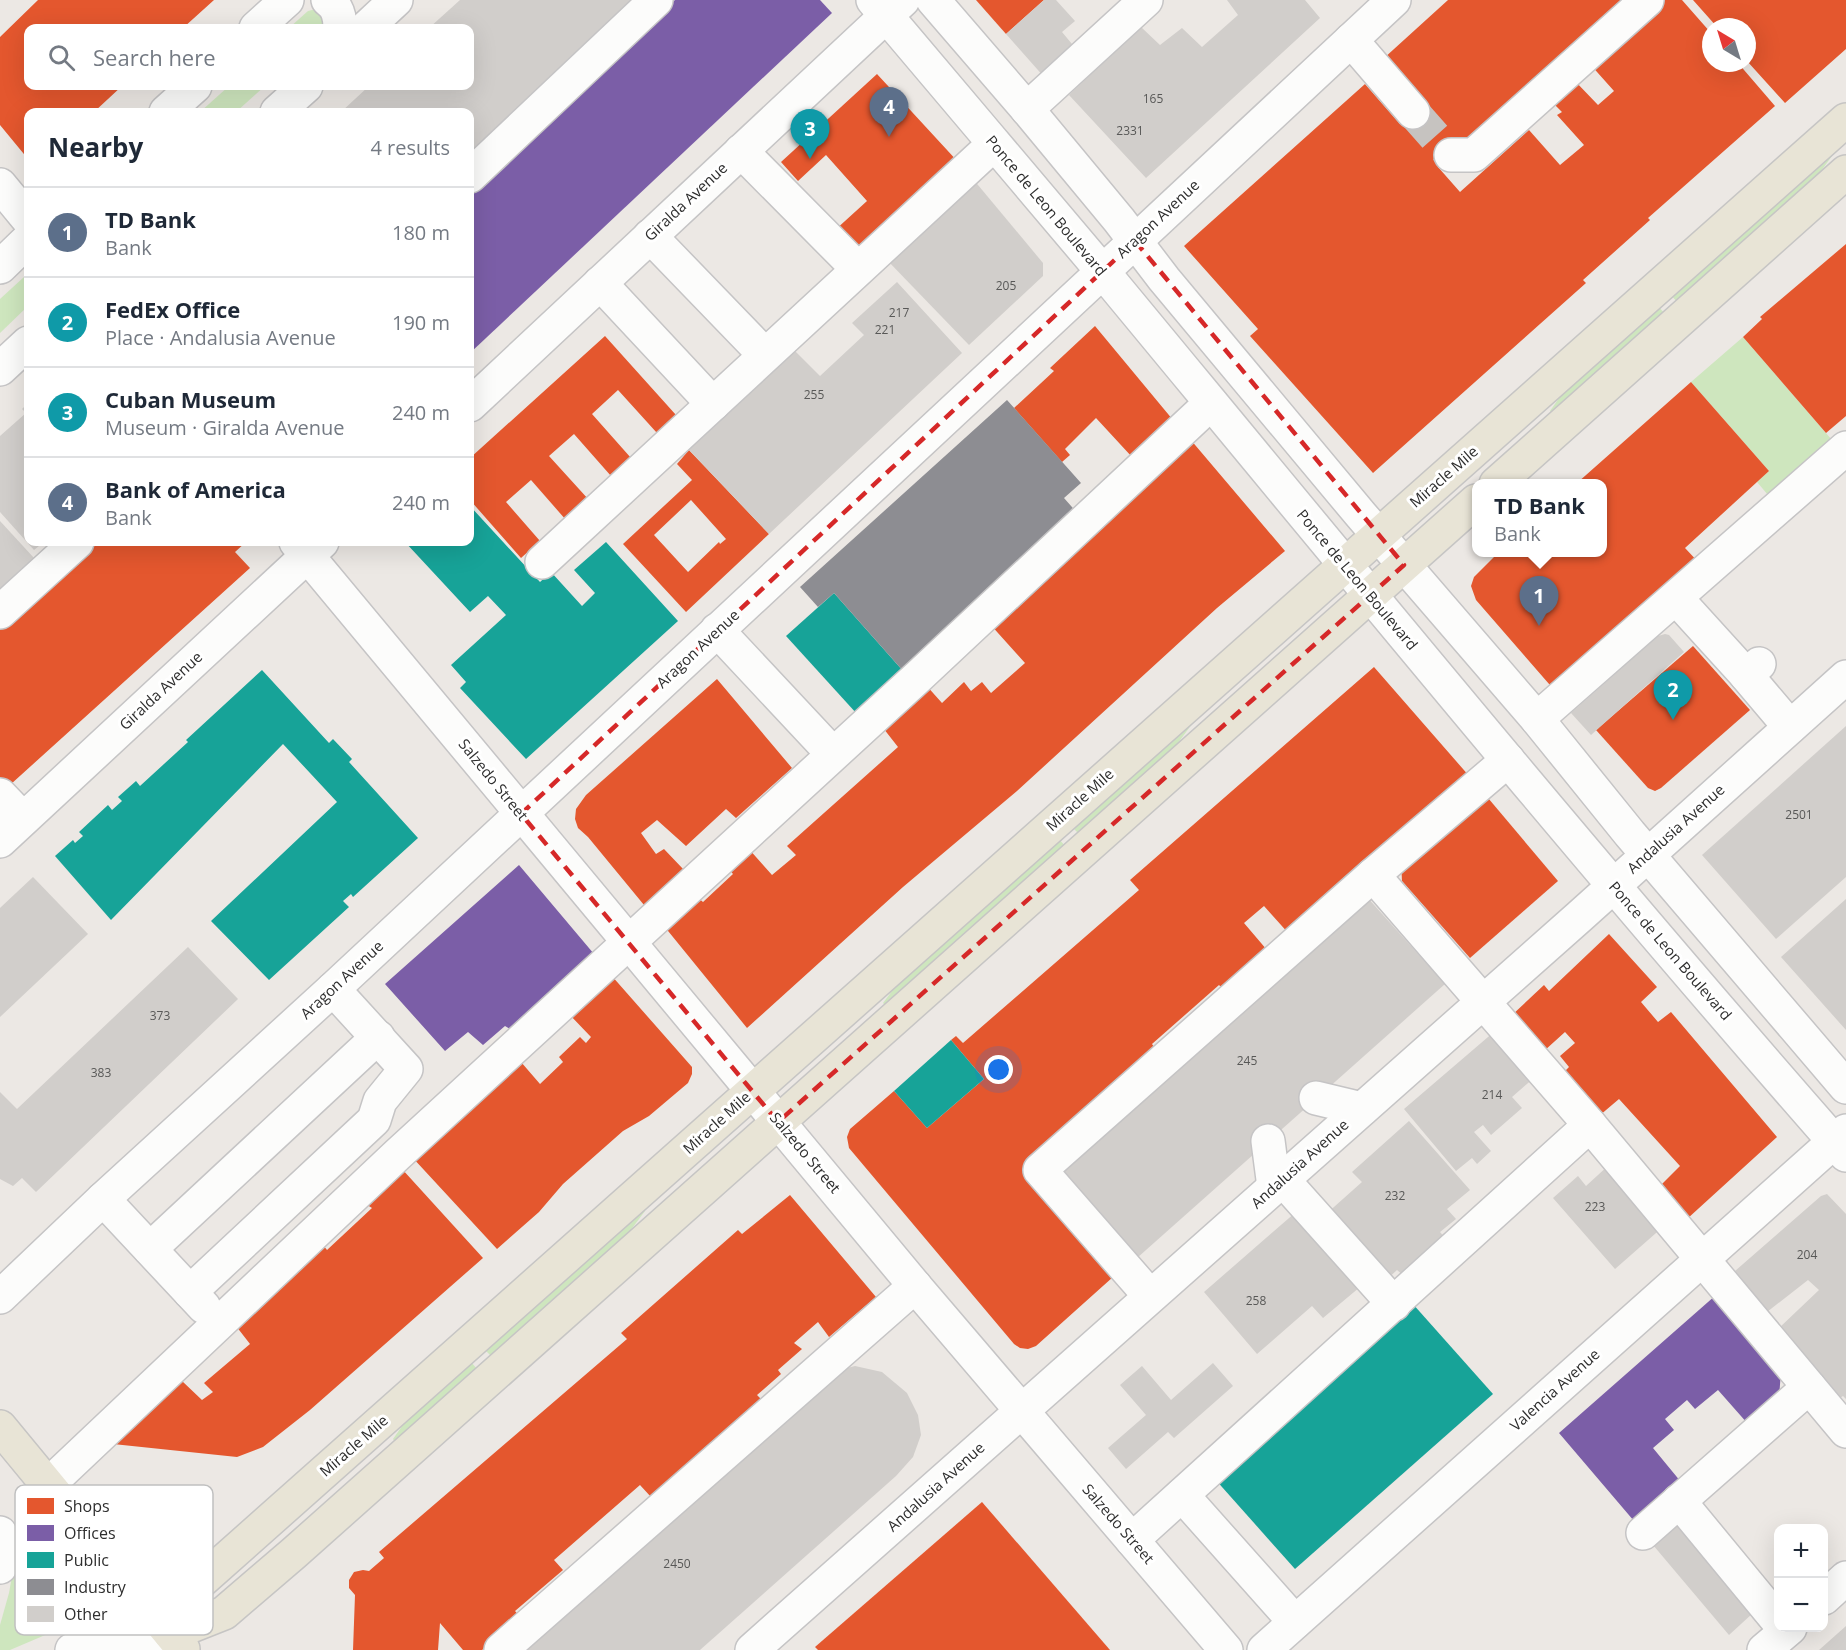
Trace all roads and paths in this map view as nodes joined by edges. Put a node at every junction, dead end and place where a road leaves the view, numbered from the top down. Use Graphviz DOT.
graph roads {
  1 [pos="287,0"];
  2 [pos="328,0"];
  3 [pos="396,0"];
  4 [pos="656,0"];
  5 [pos="933,0"];
  6 [pos="1146,0"];
  7 [pos="1394,0"];
  8 [pos="1647,0"];
  9 [pos="887,5"];
  10 [pos="260,24"];
  11 [pos="340,24"];
  12 [pos="370,24"];
  13 [pos="1351,40"];
  14 [pos="191,90"];
  15 [pos="302,90"];
  16 [pos="170,108"];
  17 [pos="281,108"];
  18 [pos="1027,109"];
  19 [pos="1413,112"];
  20 [pos="1846,120"];
  21 [pos="994,144"];
  22 [pos="741,151"];
  23 [pos="1451,155"];
  24 [pos="474,172"];
  25 [pos="1846,172"];
  26 [pos="0,185"];
  27 [pos="24,214"];
  28 [pos="650,236"];
  29 [pos="1135,241"];
  30 [pos="24,244"];
  31 [pos="0,267"];
  32 [pos="858,269"];
  33 [pos="1103,272"];
  34 [pos="600,283"];
  35 [pos="765,355"];
  36 [pos="474,401"];
  37 [pos="1211,403"];
  38 [pos="713,404"];
  39 [pos="1846,448"];
  40 [pos="1501,479"];
  41 [pos="1472,505"];
  42 [pos="1379,535"];
  43 [pos="73,546"];
  44 [pos="308,546"];
  45 [pos="542,562"];
  46 [pos="1404,565"];
  47 [pos="1344,566"];
  48 [pos="1370,596"];
  49 [pos="1676,598"];
  50 [pos="0,612"];
  51 [pos="717,630"];
  52 [pos="1846,677"];
  53 [pos="1538,719"];
  54 [pos="1790,727"];
  55 [pos="833,754"];
  56 [pos="1508,760"];
  57 [pos="0,795"];
  58 [pos="521,814"];
  59 [pos="11,830"];
  60 [pos="1648,855"];
  61 [pos="1373,875"];
  62 [pos="1614,886"];
  63 [pos="628,942"];
  64 [pos="333,989"];
  65 [pos="1484,1002"];
  66 [pos="378,1037"];
  67 [pos="1846,1087"];
  68 [pos="752,1091"];
  69 [pos="1316,1098"];
  70 [pos="1362,1109"];
  71 [pos="778,1122"];
  72 [pos="1590,1125"];
  73 [pos="1268,1141"];
  74 [pos="1842,1142"];
  75 [pos="1278,1183"];
  76 [pos="103,1199"];
  77 [pos="150,1249"];
  78 [pos="1702,1259"];
  79 [pos="190,1292"];
  80 [pos="923,1295"];
  81 [pos="1150,1296"];
  82 [pos="0,1297"];
  83 [pos="1394,1304"];
  84 [pos="219,1323"];
  85 [pos="855,1366"];
  86 [pos="1809,1387"];
  87 [pos="1021,1411"];
  88 [pos="0,1427"];
  89 [pos="1846,1431"];
  90 [pos="48,1485"];
  91 [pos="1182,1495"];
  92 [pos="1679,1501"];
  93 [pos="0,1533"];
  94 [pos="1643,1533"];
  95 [pos="1132,1540"];
  96 [pos="0,1567"];
  97 [pos="213,1571"];
  98 [pos="1846,1578"];
  99 [pos="1828,1594"];
  100 [pos="213,1620"];
  101 [pos="1295,1622"];
  102 [pos="1774,1622"];
  103 [pos="189,1635"];
  104 [pos="173,1645"];
  105 [pos="760,1647"];
  106 [pos="72,1650"];
  107 [pos="501,1650"];
  108 [pos="1226,1650"];
  109 [pos="1264,1650"];
  1 -- 10 [label="street"];
  2 -- 11 [label="street"];
  3 -- 12 [label="street"];
  4 -- 24 [label="street"];
  5 -- 18 [label="street"];
  6 -- 18 [label="street"];
  7 -- 13 [label="street, Aragon Avenue"];
  8 -- 23 [label="street"];
  9 -- 21 [label="street, Ponce de Leon Boulevard"];
  9 -- 22 [label="street, Giralda Avenue"];
  13 -- 19 [label="street"];
  13 -- 29 [label="street, Aragon Avenue"];
  14 -- 16 [label="street"];
  15 -- 17 [label="street"];
  18 -- 29 [label="street"];
  20 -- 42 [label="main road, Miracle Mile"];
  21 -- 32 [label="street"];
  21 -- 33 [label="street, Ponce de Leon Boulevard"];
  22 -- 28 [label="street, Giralda Avenue"];
  22 -- 32 [label="street"];
  25 -- 40 [label="main road"];
  26 -- 27 [label="street"];
  28 -- 34 [label="street, Giralda Avenue"];
  28 -- 35 [label="street"];
  29 -- 33 [label="street, Aragon Avenue"];
  29 -- 42 [label="street"];
  30 -- 31 [label="street"];
  32 -- 35 [label="street"];
  33 -- 37 [label="street, Ponce de Leon Boulevard"];
  33 -- 51 [label="street, Aragon Avenue"];
  34 -- 36 [label="street, Giralda Avenue"];
  34 -- 38 [label="street"];
  35 -- 38 [label="street"];
  37 -- 47 [label="street, Ponce de Leon Boulevard"];
  37 -- 55 [label="street"];
  38 -- 45 [label="street"];
  39 -- 49 [label="street"];
  41 -- 46 [label="main road"];
  42 -- 46 [label="street"];
  42 -- 47 [label="main road, Miracle Mile"];
  43 -- 50 [label="street"];
  44 -- 58 [label="street, Salzedo Street"];
  44 -- 59 [label="street, Giralda Avenue"];
  46 -- 48 [label="main road"];
  46 -- 53 [label="street"];
  47 -- 48 [label="street, Ponce de Leon Boulevard"];
  47 -- 68 [label="main road, Miracle Mile"];
  48 -- 56 [label="street, Ponce de Leon Boulevard"];
  48 -- 71 [label="main road"];
  49 -- 53 [label="street"];
  49 -- 54 [label="street"];
  51 -- 55 [label="street"];
  51 -- 58 [label="street, Aragon Avenue"];
  52 -- 54 [label="street, Andalusia Avenue"];
  53 -- 60 [label="street"];
  54 -- 60 [label="street, Andalusia Avenue"];
  55 -- 63 [label="street"];
  56 -- 61 [label="street"];
  56 -- 62 [label="street, Ponce de Leon Boulevard"];
  57 -- 59 [label="street"];
  58 -- 63 [label="street, Salzedo Street"];
  58 -- 64 [label="street, Aragon Avenue"];
  60 -- 62 [label="street, Andalusia Avenue"];
  60 -- 67 [label="street"];
  61 -- 65 [label="street"];
  61 -- 81 [label="street"];
  62 -- 65 [label="street, Andalusia Avenue"];
  62 -- 74 [label="street, Ponce de Leon Boulevard"];
  63 -- 68 [label="street, Salzedo Street"];
  63 -- 84 [label="street"];
  64 -- 66 [label="street"];
  64 -- 76 [label="street, Aragon Avenue"];
  65 -- 70 [label="street, Andalusia Avenue"];
  65 -- 72 [label="street"];
  66 -- 77 [label="street"];
  66 -- 79 [label="street"];
  68 -- 71 [label="street, Salzedo Street"];
  68 -- 97 [label="main road, Miracle Mile"];
  69 -- 70 [label="street"];
  70 -- 75 [label="street, Andalusia Avenue"];
  71 -- 80 [label="street, Salzedo Street"];
  71 -- 100 [label="main road"];
  72 -- 78 [label="street"];
  72 -- 83 [label="street"];
  73 -- 75 [label="street"];
  74 -- 78 [label="street, Valencia Avenue"];
  75 -- 81 [label="street, Andalusia Avenue"];
  75 -- 83 [label="street"];
  76 -- 77 [label="street"];
  76 -- 82 [label="street, Aragon Avenue"];
  77 -- 79 [label="street"];
  78 -- 86 [label="street"];
  78 -- 101 [label="street, Valencia Avenue"];
  79 -- 84 [label="street"];
  80 -- 85 [label="street"];
  80 -- 87 [label="street, Salzedo Street"];
  80 -- 107 [label="street"];
  81 -- 87 [label="street, Andalusia Avenue"];
  83 -- 91 [label="street"];
  84 -- 90 [label="street"];
  86 -- 89 [label="street"];
  86 -- 92 [label="street"];
  87 -- 95 [label="street, Salzedo Street"];
  87 -- 105 [label="street, Andalusia Avenue"];
  88 -- 90 [label="main road"];
  91 -- 95 [label="street"];
  91 -- 101 [label="street"];
  92 -- 94 [label="street"];
  92 -- 102 [label="street"];
  93 -- 96 [label="street"];
  95 -- 108 [label="street, Salzedo Street"];
  98 -- 99 [label="street"];
  101 -- 109 [label="street, Valencia Avenue"];
  103 -- 104 [label="main road"];
  104 -- 106 [label="street"];
}
